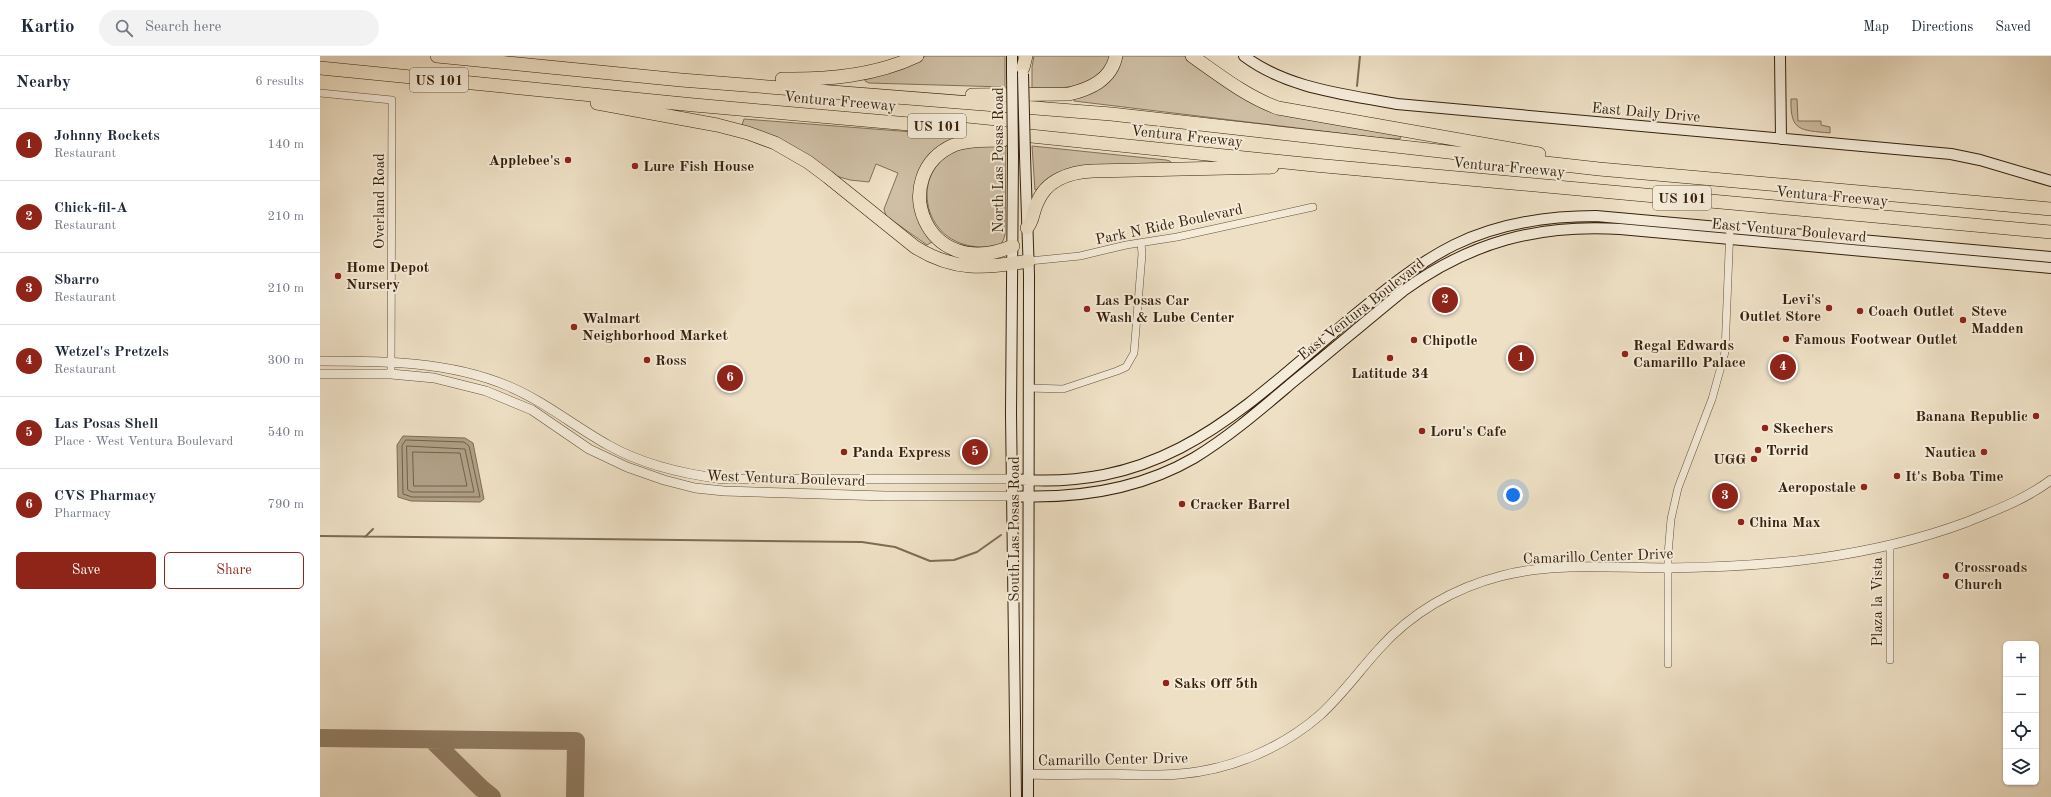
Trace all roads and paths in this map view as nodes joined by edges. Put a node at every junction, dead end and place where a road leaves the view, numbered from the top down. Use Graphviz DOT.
graph roads {
  1 [pos="437,56"];
  2 [pos="917,56"];
  3 [pos="1012,56"];
  4 [pos="1116,56"];
  5 [pos="1192,56"];
  6 [pos="1244,56"];
  7 [pos="1780,56"];
  8 [pos="1021,65"];
  9 [pos="320,68"];
  10 [pos="681,80"];
  11 [pos="559,92"];
  12 [pos="320,93"];
  13 [pos="894,96"];
  14 [pos="1781,139"];
  15 [pos="1095,143"];
  16 [pos="1314,165"];
  17 [pos="1599,169"];
  18 [pos="2051,181"];
  19 [pos="1313,207"];
  20 [pos="2051,209"];
  21 [pos="1027,228"];
  22 [pos="1730,228"];
  23 [pos="2051,232"];
  24 [pos="1730,239"];
  25 [pos="1141,243"];
  26 [pos="1013,246"];
  27 [pos="2051,256"];
  28 [pos="1029,261"];
  29 [pos="1013,264"];
  30 [pos="2051,268"];
  31 [pos="320,361"];
  32 [pos="392,362"];
  33 [pos="320,374"];
  34 [pos="390,374"];
  35 [pos="1028,388"];
  36 [pos="1012,479"];
  37 [pos="1028,480"];
  38 [pos="2051,480"];
  39 [pos="1012,496"];
  40 [pos="1028,497"];
  41 [pos="1890,545"];
  42 [pos="1668,568"];
  43 [pos="1890,660"];
  44 [pos="1668,664"];
  45 [pos="1015,703"];
  46 [pos="1029,774"];
  47 [pos="1016,797"];
  48 [pos="1028,797"];
  1 -- 10 [label="highway, Ventura Freeway / US 101"];
  2 -- 10 [label="highway"];
  3 -- 8 [label="main road, North Las Posas Road"];
  4 -- 13 [label="highway"];
  5 -- 17 [label="highway"];
  6 -- 14 [label="main road, East Daily Drive"];
  7 -- 14 [label="main road"];
  8 -- 21 [label="main road, North Las Posas Road, bridge"];
  8 -- 26 [label="main road, North Las Posas Road, bridge"];
  9 -- 11 [label="highway, Ventura Freeway / US 101"];
  10 -- 13 [label="highway, Ventura Freeway / US 101"];
  11 -- 15 [label="highway, Ventura Freeway / US 101"];
  11 -- 29 [label="highway"];
  12 -- 32 [label="street, Overland Road"];
  13 -- 17 [label="highway, Ventura Freeway / US 101"];
  14 -- 18 [label="main road, East Daily Drive"];
  15 -- 16 [label="highway, Ventura Freeway / US 101"];
  15 -- 26 [label="highway"];
  16 -- 21 [label="highway"];
  16 -- 23 [label="highway, Ventura Freeway / US 101"];
  17 -- 20 [label="highway, Ventura Freeway / US 101"];
  19 -- 25 [label="street, Park N Ride Boulevard"];
  21 -- 28 [label="main road, North Las Posas Road"];
  22 -- 24 [label="street"];
  22 -- 27 [label="main road, East Ventura Boulevard"];
  22 -- 37 [label="main road, East Ventura Boulevard"];
  24 -- 30 [label="main road, East Ventura Boulevard"];
  24 -- 40 [label="main road, East Ventura Boulevard"];
  24 -- 42 [label="street"];
  25 -- 28 [label="street, Park N Ride Boulevard"];
  25 -- 35 [label="street"];
  26 -- 29 [label="main road, North Las Posas Road"];
  28 -- 29 [label="highway"];
  28 -- 35 [label="main road, South Las Posas Road"];
  29 -- 36 [label="main road, South Las Posas Road"];
  31 -- 32 [label="street, West Ventura Boulevard"];
  32 -- 34 [label="street, Overland Road"];
  32 -- 36 [label="street, West Ventura Boulevard"];
  33 -- 34 [label="street, West Ventura Boulevard"];
  34 -- 39 [label="street, West Ventura Boulevard"];
  35 -- 37 [label="main road, South Las Posas Road"];
  36 -- 37 [label="main road, East Ventura Boulevard"];
  36 -- 39 [label="main road, South Las Posas Road"];
  37 -- 40 [label="main road, South Las Posas Road"];
  38 -- 41 [label="street, Camarillo Center Drive"];
  39 -- 40 [label="main road, East Ventura Boulevard"];
  39 -- 45 [label="main road, South Las Posas Road"];
  40 -- 46 [label="main road, South Las Posas Road"];
  41 -- 42 [label="street, Camarillo Center Drive"];
  41 -- 43 [label="street, Plaza la Vista"];
  42 -- 44 [label="street"];
  42 -- 46 [label="street, Camarillo Center Drive"];
  45 -- 46 [label="main road"];
  45 -- 47 [label="main road, South Las Posas Road"];
  46 -- 48 [label="main road, South Las Posas Road"];
}
